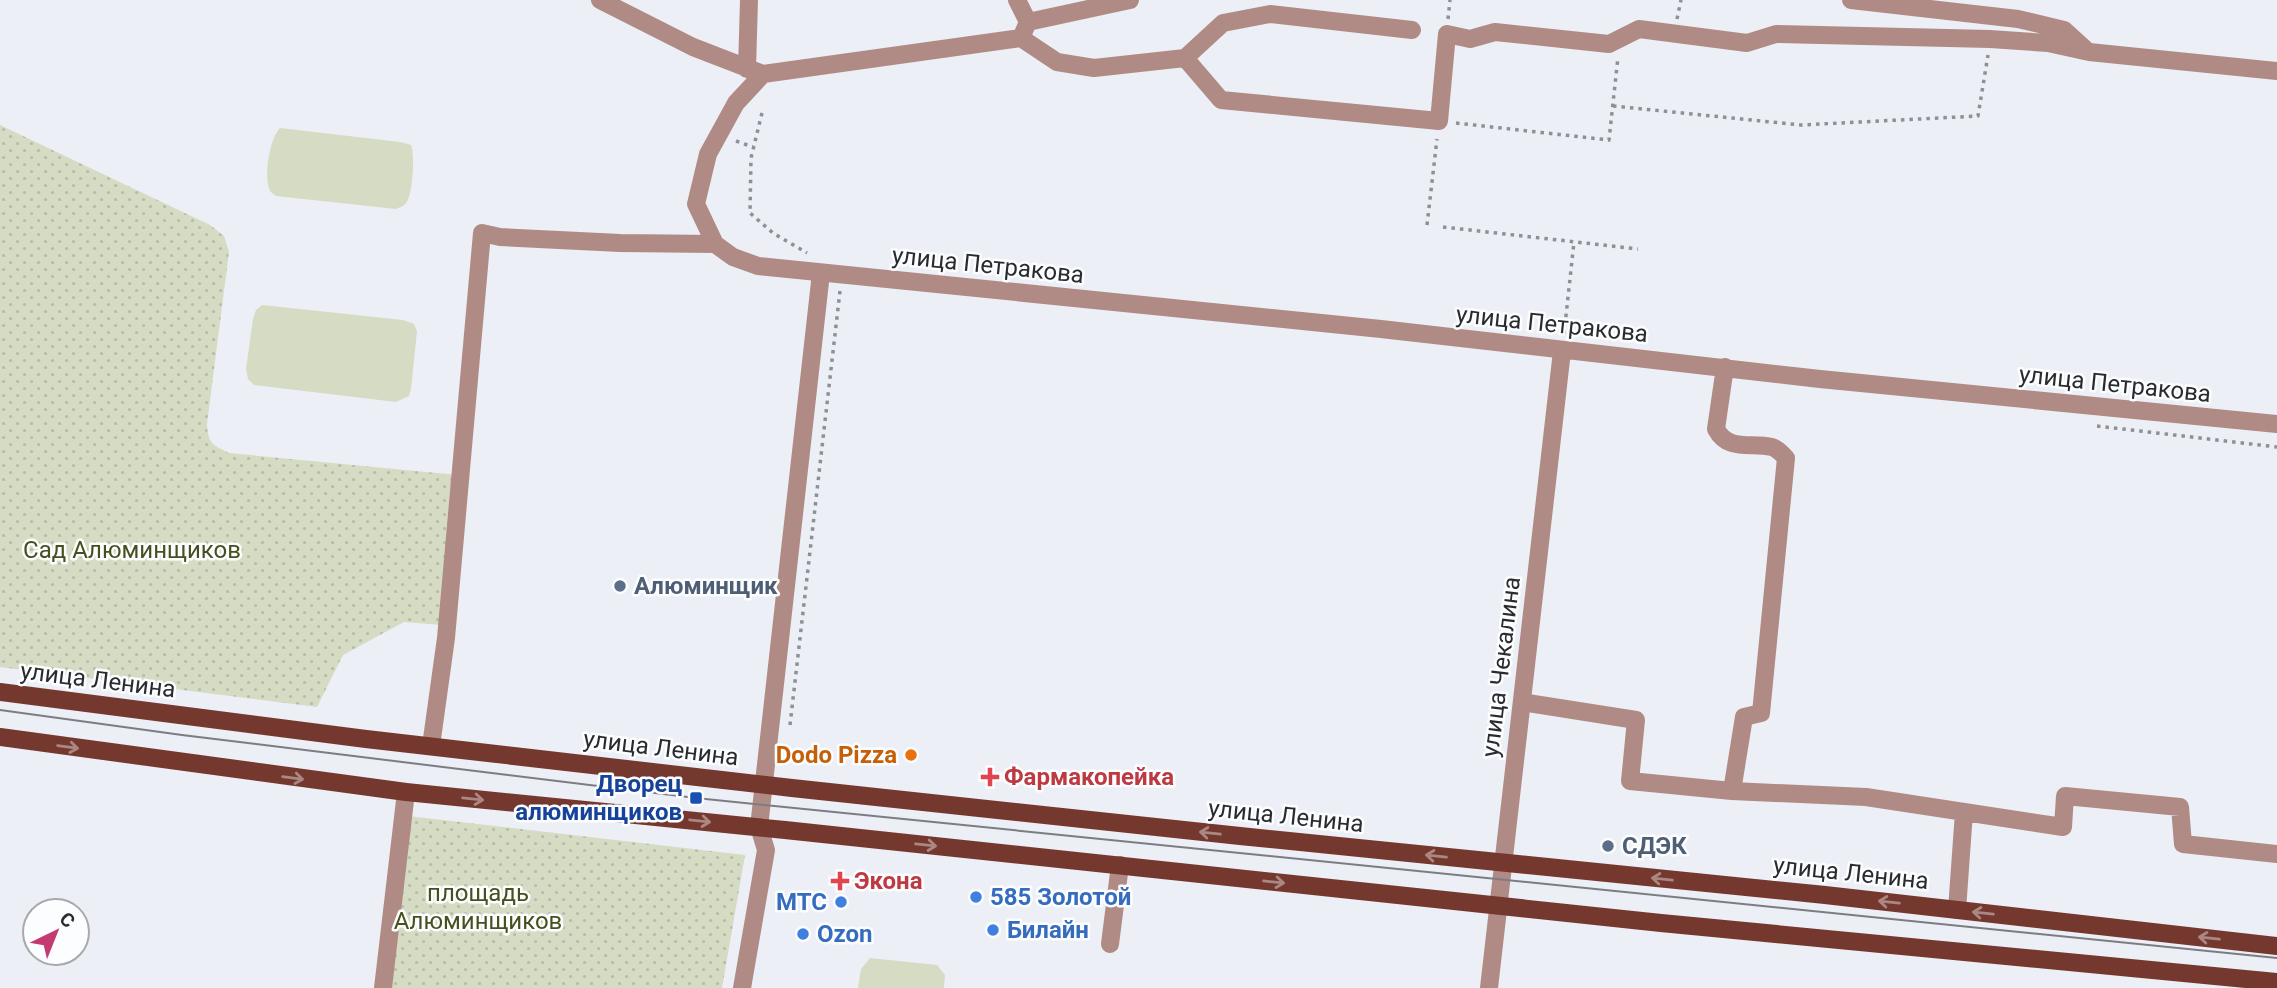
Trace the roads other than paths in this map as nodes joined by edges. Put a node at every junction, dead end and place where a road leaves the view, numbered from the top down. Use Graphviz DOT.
graph roads {
  1 [pos="600,0"];
  2 [pos="749,0"];
  3 [pos="1017,0"];
  4 [pos="1130,0"];
  5 [pos="1851,0"];
  6 [pos="1025,30"];
  7 [pos="1412,30"];
  8 [pos="2088,52"];
  9 [pos="1185,58"];
  10 [pos="2277,71"];
  11 [pos="755,72"];
  12 [pos="715,244"];
  13 [pos="817,265"];
  14 [pos="1562,351"];
  15 [pos="1725,367"];
  16 [pos="2277,424"];
  17 [pos="0,692"];
  18 [pos="1522,702"];
  19 [pos="0,737"];
  20 [pos="431,746"];
  21 [pos="765,785"];
  22 [pos="1732,791"];
  23 [pos="405,792"];
  24 [pos="1964,812"];
  25 [pos="759,827"];
  26 [pos="2277,854"];
  27 [pos="1502,863"];
  28 [pos="1120,865"];
  29 [pos="1497,906"];
  30 [pos="1956,910"];
  31 [pos="1110,944"];
  32 [pos="2277,946"];
  33 [pos="2277,982"];
  34 [pos="383,988"];
  35 [pos="742,988"];
  36 [pos="1489,988"];
  1 -- 11 [label="street"];
  2 -- 11 [label="street"];
  3 -- 6 [label="street"];
  4 -- 6 [label="street"];
  5 -- 8 [label="street"];
  6 -- 9 [label="street"];
  6 -- 11 [label="street"];
  7 -- 9 [label="street"];
  8 -- 9 [label="street"];
  8 -- 10 [label="street"];
  11 -- 12 [label="street"];
  12 -- 13 [label="street, улица Петракова"];
  12 -- 20 [label="street"];
  13 -- 14 [label="street, улица Петракова"];
  13 -- 21 [label="street"];
  14 -- 15 [label="street, улица Петракова"];
  14 -- 18 [label="street, улица Чекалина"];
  15 -- 16 [label="street, улица Петракова"];
  15 -- 22 [label="street"];
  17 -- 20 [label="main road, улица Ленина"];
  18 -- 22 [label="street"];
  18 -- 27 [label="street, улица Чекалина"];
  19 -- 23 [label="main road, one-way"];
  20 -- 21 [label="main road, улица Ленина"];
  21 -- 25 [label="street"];
  27 -- 21 [label="main road, улица Ленина, one-way"];
  22 -- 24 [label="street"];
  23 -- 25 [label="main road, one-way"];
  23 -- 34 [label="street"];
  24 -- 26 [label="street"];
  24 -- 30 [label="street"];
  25 -- 28 [label="main road, one-way"];
  25 -- 35 [label="street"];
  27 -- 29 [label="street, улица Чекалина"];
  30 -- 27 [label="main road, улица Ленина, one-way"];
  28 -- 29 [label="main road, one-way"];
  28 -- 31 [label="street"];
  29 -- 33 [label="main road"];
  29 -- 36 [label="street, улица Чекалина"];
  32 -- 30 [label="main road, улица Ленина, one-way"];
}
